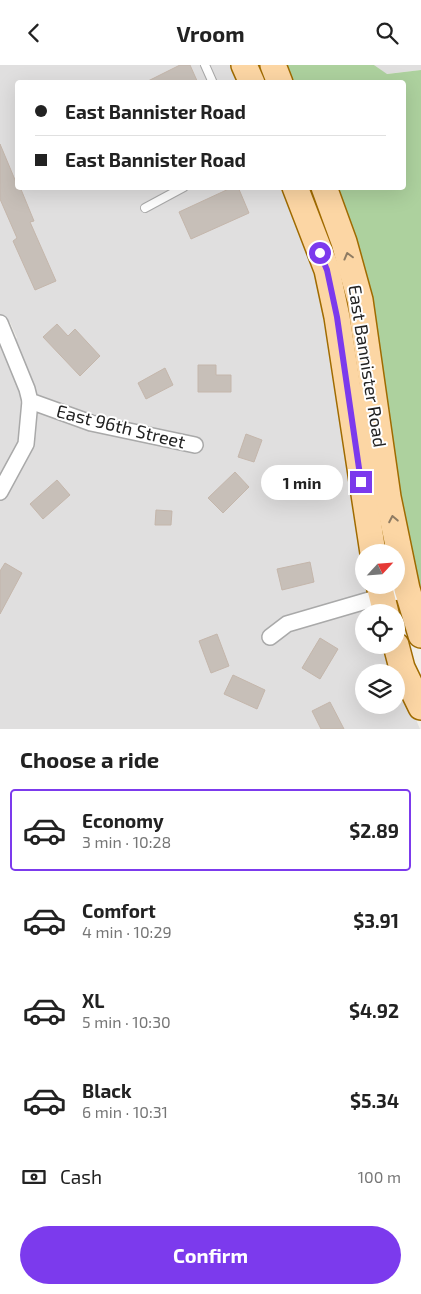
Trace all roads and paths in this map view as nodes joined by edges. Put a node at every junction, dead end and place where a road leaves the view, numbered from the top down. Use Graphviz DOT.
graph roads {
  1 [pos="204,65"];
  2 [pos="244,65"];
  3 [pos="273,65"];
  4 [pos="212,80"];
  5 [pos="251,80"];
  6 [pos="279,80"];
  7 [pos="178,190"];
  8 [pos="325,190"];
  9 [pos="298,195"];
  10 [pos="145,208"];
  11 [pos="2,331"];
  12 [pos="30,401"];
  13 [pos="195,445"];
  14 [pos="0,492"];
  15 [pos="373,544"];
  16 [pos="407,589"];
  17 [pos="382,597"];
  18 [pos="421,635"];
  19 [pos="270,637"];
  20 [pos="398,654"];
  21 [pos="421,707"];
  1 -- 4 [label="lane"];
  2 -- 5 [label="main road"];
  3 -- 6 [label="main road"];
  7 -- 10 [label="lane"];
  16 -- 8 [label="main road, East Bannister Road, one-way"];
  9 -- 15 [label="main road, East Bannister Road"];
  11 -- 12 [label="street"];
  12 -- 13 [label="street, East 96th Street"];
  12 -- 14 [label="street"];
  16 -- 17 [label="street"];
  16 -- 18 [label="main road, East Bannister Road"];
  17 -- 19 [label="street"];
  20 -- 21 [label="main road"];
}
